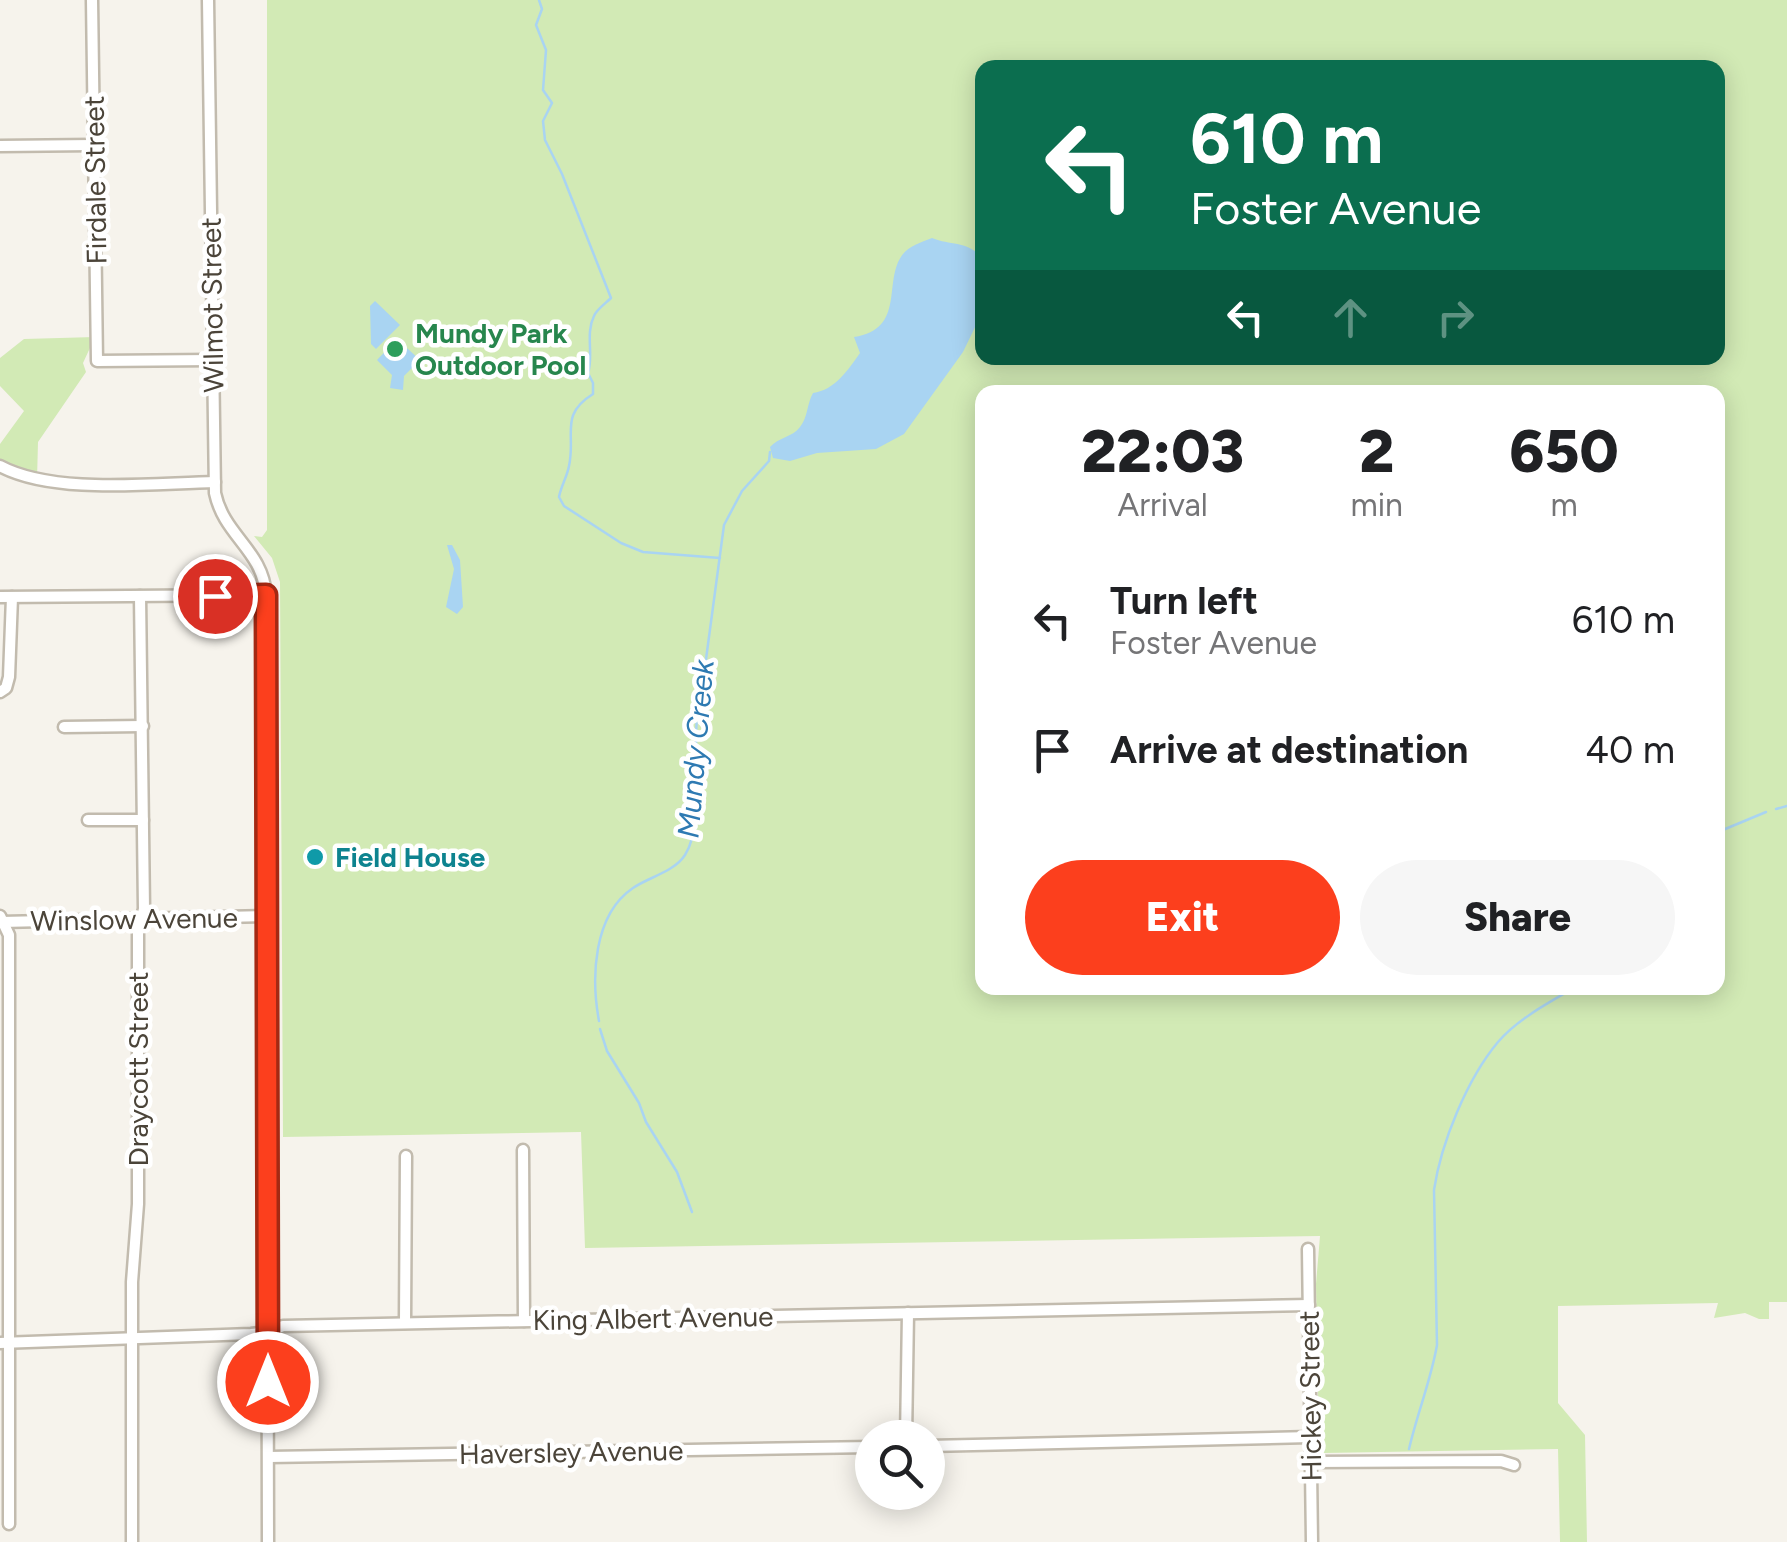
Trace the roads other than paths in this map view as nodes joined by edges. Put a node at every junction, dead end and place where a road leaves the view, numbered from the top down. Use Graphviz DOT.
graph roads {
  1 [pos="92,0"];
  2 [pos="208,0"];
  3 [pos="94,145"];
  4 [pos="0,146"];
  5 [pos="213,360"];
  6 [pos="0,466"];
  7 [pos="214,482"];
  8 [pos="266,595"];
  9 [pos="140,596"];
  10 [pos="6,597"];
  11 [pos="0,692"];
  12 [pos="143,726"];
  13 [pos="64,727"];
  14 [pos="88,820"];
  15 [pos="142,820"];
  16 [pos="268,916"];
  17 [pos="141,919"];
  18 [pos="1,920"];
  19 [pos="4,1098"];
  20 [pos="523,1150"];
  21 [pos="406,1156"];
  22 [pos="4,1228"];
  23 [pos="1308,1249"];
  24 [pos="1308,1305"];
  25 [pos="908,1313"];
  26 [pos="524,1321"];
  27 [pos="405,1323"];
  28 [pos="268,1332"];
  29 [pos="132,1339"];
  30 [pos="5,1343"];
  31 [pos="906,1420"];
  32 [pos="1310,1438"];
  33 [pos="945,1446"];
  34 [pos="855,1447"];
  35 [pos="269,1458"];
  36 [pos="1311,1462"];
  37 [pos="1514,1465"];
  38 [pos="5,1472"];
  39 [pos="9,1524"];
  40 [pos="132,1542"];
  41 [pos="268,1542"];
  42 [pos="1312,1542"];
  1 -- 3 [label="street, Firdale Street"];
  2 -- 5 [label="street, Wilmot Street"];
  3 -- 4 [label="street"];
  3 -- 5 [label="street, Firdale Street"];
  5 -- 7 [label="street, Wilmot Street"];
  6 -- 7 [label="street"];
  7 -- 8 [label="street, Wilmot Street"];
  8 -- 9 [label="street"];
  8 -- 16 [label="street, Wilmot Street"];
  9 -- 10 [label="street"];
  9 -- 12 [label="street, Draycott Street"];
  10 -- 11 [label="street"];
  12 -- 13 [label="street"];
  12 -- 15 [label="street, Draycott Street"];
  14 -- 15 [label="street"];
  15 -- 17 [label="street, Draycott Street"];
  16 -- 17 [label="street, Winslow Avenue"];
  16 -- 28 [label="street, Wilmot Street"];
  17 -- 18 [label="street, Winslow Avenue"];
  17 -- 29 [label="street, Draycott Street"];
  18 -- 19 [label="street"];
  19 -- 22 [label="street"];
  20 -- 26 [label="street"];
  21 -- 27 [label="street"];
  22 -- 30 [label="street"];
  23 -- 24 [label="street, Hickey Street"];
  24 -- 25 [label="street, King Albert Avenue"];
  24 -- 32 [label="street, Hickey Street"];
  25 -- 26 [label="street, King Albert Avenue"];
  25 -- 31 [label="street"];
  26 -- 27 [label="street, King Albert Avenue"];
  27 -- 28 [label="street, King Albert Avenue"];
  28 -- 29 [label="street, King Albert Avenue"];
  28 -- 35 [label="street, Wilmot Street"];
  29 -- 30 [label="street, King Albert Avenue"];
  29 -- 40 [label="street, Draycott Street"];
  30 -- 38 [label="street"];
  32 -- 33 [label="street"];
  32 -- 36 [label="street, Hickey Street"];
  34 -- 35 [label="street, Haversley Avenue"];
  35 -- 41 [label="street, Wilmot Street"];
  36 -- 37 [label="street"];
  36 -- 42 [label="street, Hickey Street"];
  38 -- 39 [label="street"];
}
